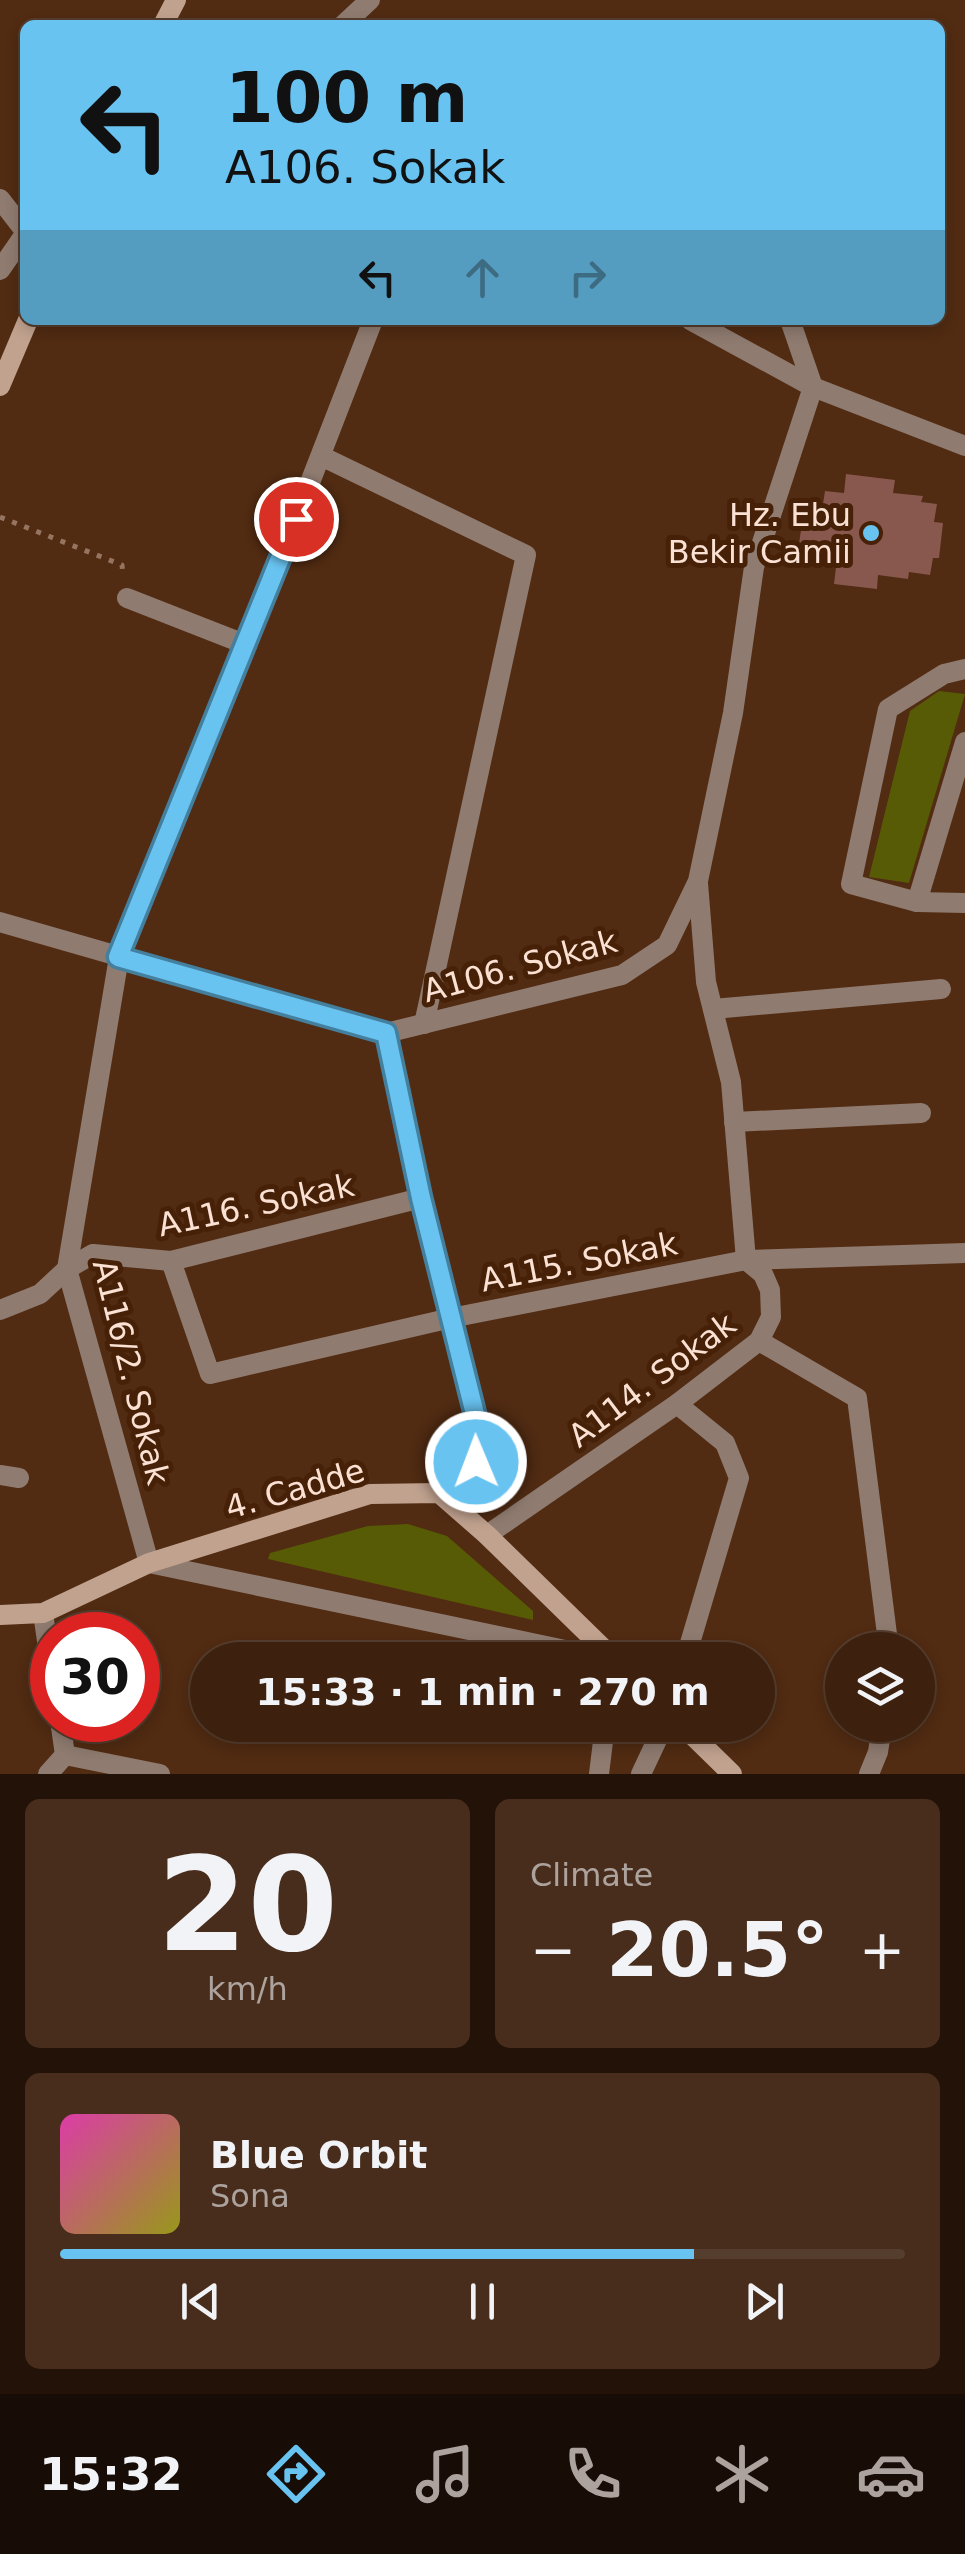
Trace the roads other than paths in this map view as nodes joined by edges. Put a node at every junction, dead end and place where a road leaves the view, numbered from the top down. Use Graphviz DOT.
graph roads {
  1 [pos="370,0"];
  2 [pos="348,20"];
  3 [pos="0,198"];
  4 [pos="20,225"];
  5 [pos="20,240"];
  6 [pos="0,270"];
  7 [pos="26,325"];
  8 [pos="372,325"];
  9 [pos="699,325"];
  10 [pos="792,325"];
  11 [pos="0,386"];
  12 [pos="813,388"];
  13 [pos="965,446"];
  14 [pos="320,456"];
  15 [pos="127,598"];
  16 [pos="248,645"];
  17 [pos="965,670"];
  18 [pos="965,742"];
  19 [pos="698,881"];
  20 [pos="917,902"];
  21 [pos="965,903"];
  22 [pos="0,922"];
  23 [pos="118,957"];
  24 [pos="942,989"];
  25 [pos="712,1009"];
  26 [pos="424,1024"];
  27 [pos="386,1033"];
  28 [pos="920,1113"];
  29 [pos="734,1122"];
  30 [pos="421,1198"];
  31 [pos="965,1253"];
  32 [pos="746,1260"];
  33 [pos="170,1261"];
  34 [pos="68,1270"];
  35 [pos="0,1310"];
  36 [pos="451,1318"];
  37 [pos="759,1341"];
  38 [pos="677,1404"];
  39 [pos="438,1494"];
  40 [pos="487,1536"];
  41 [pos="150,1563"];
  42 [pos="44,1612"];
  43 [pos="30,1614"];
  44 [pos="0,1615"];
  45 [pos="887,1632"];
  46 [pos="510,1642"];
  47 [pos="596,1642"];
  48 [pos="690,1642"];
  49 [pos="63,1742"];
  50 [pos="603,1742"];
  51 [pos="656,1742"];
  52 [pos="699,1742"];
  53 [pos="879,1742"];
  54 [pos="65,1755"];
  55 [pos="48,1774"];
  56 [pos="160,1774"];
  57 [pos="600,1774"];
  58 [pos="641,1774"];
  59 [pos="732,1774"];
  60 [pos="870,1774"];
  1 -- 2 [label="street"];
  3 -- 4 [label="street"];
  5 -- 6 [label="street"];
  7 -- 11 [label="main road"];
  8 -- 14 [label="street, A116/2. Sokak"];
  9 -- 12 [label="street"];
  10 -- 12 [label="street"];
  12 -- 13 [label="street"];
  12 -- 19 [label="street, A106. Sokak"];
  14 -- 16 [label="street, A116/2. Sokak"];
  14 -- 26 [label="street"];
  15 -- 16 [label="street"];
  16 -- 23 [label="street, A116/2. Sokak"];
  17 -- 20 [label="street"];
  18 -- 20 [label="street"];
  19 -- 25 [label="street, A114. Sokak"];
  19 -- 26 [label="street, A106. Sokak"];
  20 -- 21 [label="street"];
  22 -- 23 [label="street, A106. Sokak"];
  23 -- 27 [label="street, A106. Sokak"];
  23 -- 34 [label="street, A116/2. Sokak"];
  24 -- 25 [label="street"];
  25 -- 29 [label="street, A114. Sokak"];
  26 -- 27 [label="street, A106. Sokak"];
  27 -- 30 [label="street"];
  28 -- 29 [label="street"];
  29 -- 32 [label="street, A114. Sokak"];
  30 -- 33 [label="street, A116. Sokak"];
  30 -- 36 [label="street"];
  31 -- 32 [label="street, A115. Sokak"];
  32 -- 36 [label="street, A115. Sokak"];
  32 -- 37 [label="street, A114. Sokak"];
  33 -- 34 [label="street, A116. Sokak"];
  33 -- 36 [label="street, A115. Sokak"];
  34 -- 35 [label="street, A116. Sokak"];
  34 -- 41 [label="street, A116/2. Sokak"];
  36 -- 39 [label="street"];
  37 -- 38 [label="street, A114. Sokak"];
  37 -- 45 [label="street"];
  38 -- 40 [label="street, A114. Sokak"];
  38 -- 48 [label="street"];
  39 -- 40 [label="main road"];
  39 -- 41 [label="main road, 4. Cadde"];
  40 -- 47 [label="main road"];
  41 -- 42 [label="main road, 4. Cadde"];
  41 -- 46 [label="street"];
  43 -- 44 [label="main road, 4. Cadde"];
  49 -- 54 [label="street"];
  50 -- 57 [label="street"];
  51 -- 58 [label="street"];
  52 -- 59 [label="main road"];
  53 -- 60 [label="street"];
  54 -- 55 [label="street"];
  54 -- 56 [label="street"];
}
